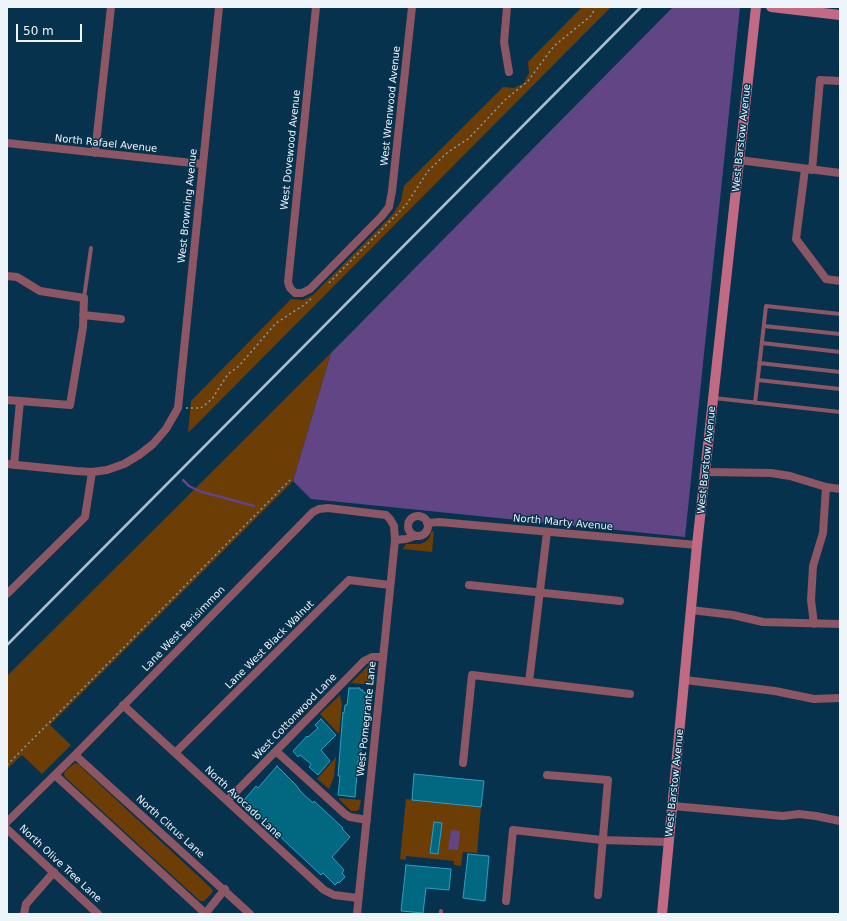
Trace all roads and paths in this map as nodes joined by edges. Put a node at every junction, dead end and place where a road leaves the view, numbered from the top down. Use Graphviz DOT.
graph roads {
  1 [pos="111,7"];
  2 [pos="219,7"];
  3 [pos="316,7"];
  4 [pos="412,7"];
  5 [pos="508,7"];
  6 [pos="756,7"];
  7 [pos="771,7"];
  8 [pos="840,15"];
  9 [pos="509,72"];
  10 [pos="840,81"];
  11 [pos="7,143"];
  12 [pos="95,153"];
  13 [pos="739,160"];
  14 [pos="202,164"];
  15 [pos="808,170"];
  16 [pos="840,173"];
  17 [pos="389,207"];
  18 [pos="91,248"];
  19 [pos="7,276"];
  20 [pos="840,281"];
  21 [pos="84,298"];
  22 [pos="840,314"];
  23 [pos="83,315"];
  24 [pos="121,319"];
  25 [pos="764,326"];
  26 [pos="840,334"];
  27 [pos="762,343"];
  28 [pos="840,352"];
  29 [pos="759,364"];
  30 [pos="840,372"];
  31 [pos="758,380"];
  32 [pos="840,389"];
  33 [pos="713,398"];
  34 [pos="7,400"];
  35 [pos="20,401"];
  36 [pos="755,403"];
  37 [pos="840,412"];
  38 [pos="10,464"];
  39 [pos="92,472"];
  40 [pos="705,472"];
  41 [pos="290,480"];
  42 [pos="826,487"];
  43 [pos="840,489"];
  44 [pos="410,520"];
  45 [pos="427,523"];
  46 [pos="394,526"];
  47 [pos="547,532"];
  48 [pos="416,536"];
  49 [pos="395,540"];
  50 [pos="698,545"];
  51 [pos="390,585"];
  52 [pos="469,585"];
  53 [pos="540,593"];
  54 [pos="7,594"];
  55 [pos="620,601"];
  56 [pos="691,610"];
  57 [pos="814,624"];
  58 [pos="840,624"];
  59 [pos="383,657"];
  60 [pos="685,680"];
  61 [pos="529,682"];
  62 [pos="630,694"];
  63 [pos="840,698"];
  64 [pos="123,705"];
  65 [pos="276,751"];
  66 [pos="175,753"];
  67 [pos="75,755"];
  68 [pos="463,763"];
  69 [pos="7,765"];
  70 [pos="55,775"];
  71 [pos="548,775"];
  72 [pos="227,801"];
  73 [pos="672,806"];
  74 [pos="367,820"];
  75 [pos="840,821"];
  76 [pos="7,822"];
  77 [pos="7,829"];
  78 [pos="602,840"];
  79 [pos="669,842"];
  80 [pos="54,872"];
  81 [pos="225,889"];
  82 [pos="598,895"];
  83 [pos="358,898"];
  84 [pos="506,901"];
  85 [pos="24,914"];
  86 [pos="98,914"];
  87 [pos="205,914"];
  88 [pos="250,914"];
  89 [pos="357,914"];
  90 [pos="662,914"];
  1 -- 12 [label="street"];
  2 -- 14 [label="street, West Browning Avenue"];
  3 -- 17 [label="street, West Dovewood Avenue"];
  4 -- 17 [label="street, West Wrenwood Avenue"];
  5 -- 9 [label="street"];
  6 -- 13 [label="street, West Barstow Avenue"];
  7 -- 8 [label="street"];
  10 -- 15 [label="street"];
  11 -- 12 [label="street, North Rafael Avenue"];
  12 -- 14 [label="street, North Rafael Avenue"];
  13 -- 15 [label="street"];
  13 -- 33 [label="street, West Barstow Avenue"];
  14 -- 39 [label="street, West Browning Avenue"];
  15 -- 16 [label="street"];
  15 -- 20 [label="street"];
  18 -- 21 [label="lane"];
  19 -- 21 [label="street"];
  21 -- 23 [label="street"];
  22 -- 25 [label="lane"];
  23 -- 24 [label="street"];
  23 -- 35 [label="street"];
  25 -- 26 [label="lane"];
  25 -- 27 [label="lane"];
  27 -- 28 [label="lane"];
  27 -- 29 [label="lane"];
  29 -- 30 [label="lane"];
  29 -- 31 [label="lane"];
  31 -- 32 [label="lane"];
  31 -- 36 [label="lane"];
  33 -- 36 [label="lane"];
  33 -- 40 [label="street, West Barstow Avenue"];
  34 -- 35 [label="street"];
  35 -- 38 [label="street"];
  36 -- 37 [label="lane"];
  38 -- 39 [label="street"];
  39 -- 54 [label="street"];
  40 -- 42 [label="street"];
  40 -- 50 [label="street, West Barstow Avenue"];
  41 -- 69 [label="path"];
  42 -- 43 [label="street"];
  42 -- 57 [label="street"];
  44 -- 45 [label="street, North Marty Avenue"];
  44 -- 46 [label="street, North Marty Avenue"];
  44 -- 48 [label="street"];
  45 -- 47 [label="street, North Marty Avenue"];
  45 -- 48 [label="street"];
  46 -- 49 [label="street, West Pomegrante Lane"];
  46 -- 64 [label="street, Lane West Perisimmon"];
  47 -- 50 [label="street, North Marty Avenue"];
  47 -- 53 [label="street"];
  48 -- 49 [label="street"];
  49 -- 51 [label="street, West Pomegrante Lane"];
  50 -- 56 [label="street, West Barstow Avenue"];
  51 -- 59 [label="street, West Pomegrante Lane"];
  51 -- 66 [label="street, Lane West Black Walnut"];
  52 -- 53 [label="street"];
  53 -- 55 [label="street"];
  53 -- 61 [label="street"];
  56 -- 57 [label="street"];
  56 -- 60 [label="street, West Barstow Avenue"];
  57 -- 58 [label="street"];
  59 -- 65 [label="street, West Cottonwood Lane"];
  59 -- 74 [label="street, West Pomegrante Lane"];
  60 -- 63 [label="street"];
  60 -- 73 [label="street, West Barstow Avenue"];
  61 -- 62 [label="street"];
  61 -- 68 [label="street"];
  64 -- 66 [label="street, North Avocado Lane"];
  64 -- 67 [label="street, Lane West Perisimmon"];
  65 -- 72 [label="street, West Cottonwood Lane"];
  65 -- 74 [label="street"];
  66 -- 72 [label="street, North Avocado Lane"];
  67 -- 70 [label="street, Lane West Perisimmon"];
  67 -- 81 [label="street, North Citrus Lane"];
  70 -- 76 [label="street, Lane West Perisimmon"];
  70 -- 87 [label="street"];
  71 -- 78 [label="street"];
  72 -- 83 [label="street, North Avocado Lane"];
  73 -- 75 [label="street"];
  73 -- 79 [label="street, West Barstow Avenue"];
  74 -- 83 [label="street, West Pomegrante Lane"];
  77 -- 80 [label="street, North Olive Tree Lane"];
  78 -- 79 [label="street"];
  78 -- 82 [label="street"];
  78 -- 84 [label="street"];
  79 -- 90 [label="street, West Barstow Avenue"];
  80 -- 85 [label="street"];
  80 -- 86 [label="street, North Olive Tree Lane"];
  81 -- 87 [label="street"];
  81 -- 88 [label="street, North Citrus Lane"];
  83 -- 89 [label="street, West Pomegrante Lane"];
}
